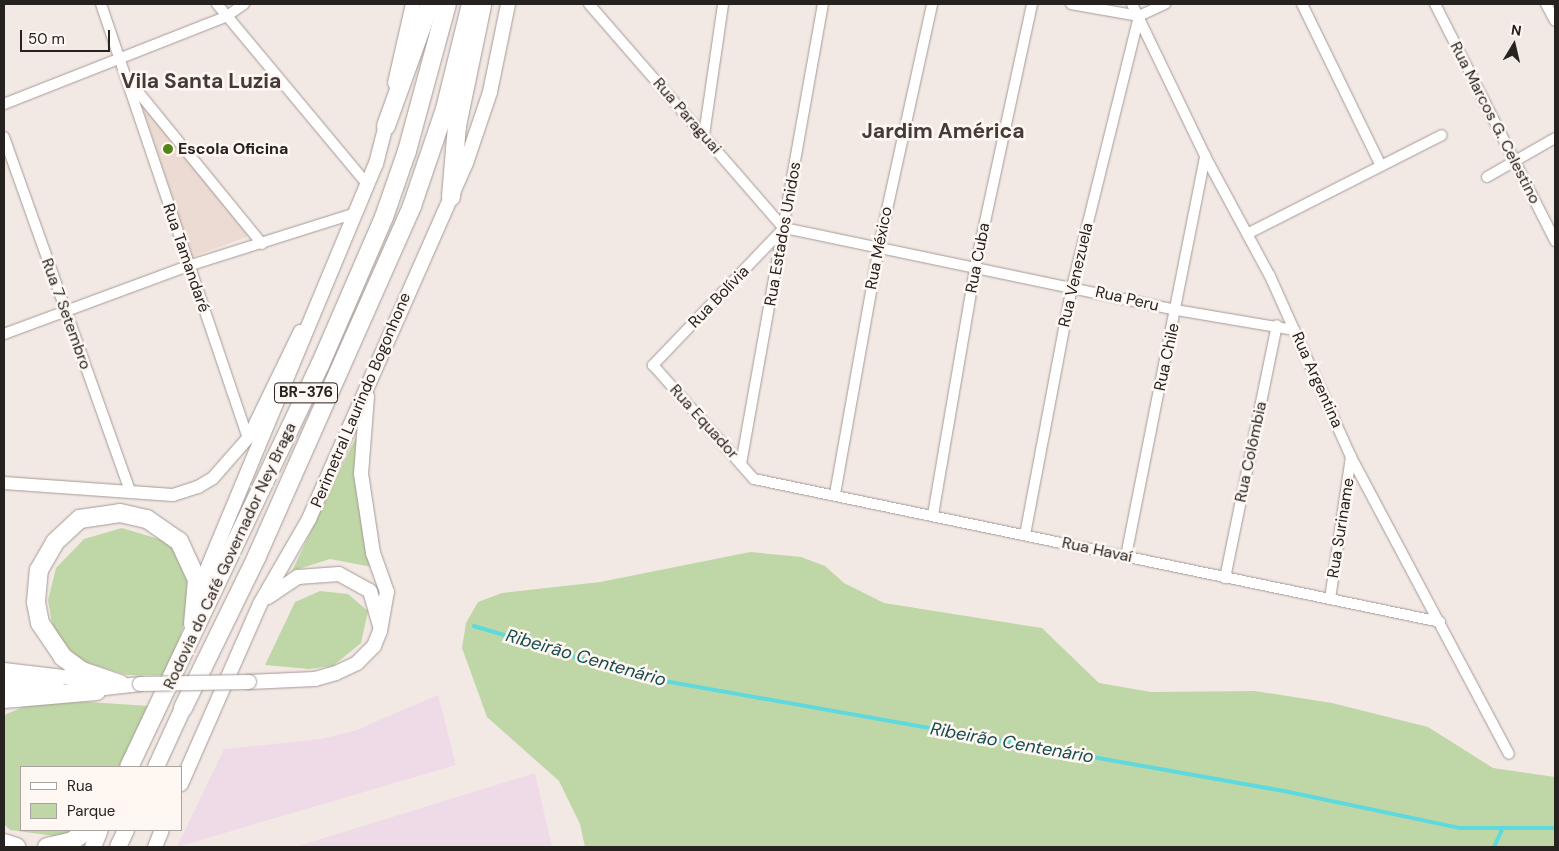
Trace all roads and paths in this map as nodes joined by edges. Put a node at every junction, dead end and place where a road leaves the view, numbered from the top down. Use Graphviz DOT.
graph roads {
  1 [pos="101,4"];
  2 [pos="216,4"];
  3 [pos="244,4"];
  4 [pos="413,4"];
  5 [pos="430,4"];
  6 [pos="447,4"];
  7 [pos="471,4"];
  8 [pos="482,4"];
  9 [pos="508,4"];
  10 [pos="589,4"];
  11 [pos="723,4"];
  12 [pos="823,4"];
  13 [pos="932,4"];
  14 [pos="1032,4"];
  15 [pos="1071,4"];
  16 [pos="1132,4"];
  17 [pos="1165,4"];
  18 [pos="1302,4"];
  19 [pos="1435,4"];
  20 [pos="1546,4"];
  21 [pos="227,16"];
  22 [pos="1139,16"];
  23 [pos="1555,21"];
  24 [pos="119,58"];
  25 [pos="125,76"];
  26 [pos="4,104"];
  27 [pos="386,126"];
  28 [pos="704,135"];
  29 [pos="1442,135"];
  30 [pos="4,137"];
  31 [pos="1555,138"];
  32 [pos="1205,156"];
  33 [pos="1513,162"];
  34 [pos="1380,166"];
  35 [pos="1487,177"];
  36 [pos="368,185"];
  37 [pos="451,197"];
  38 [pos="356,213"];
  39 [pos="784,228"];
  40 [pos="1249,233"];
  41 [pos="1555,242"];
  42 [pos="262,244"];
  43 [pos="879,246"];
  44 [pos="337,260"];
  45 [pos="188,266"];
  46 [pos="975,268"];
  47 [pos="1072,287"];
  48 [pos="65,310"];
  49 [pos="1176,310"];
  50 [pos="1276,326"];
  51 [pos="1294,330"];
  52 [pos="4,334"];
  53 [pos="653,365"];
  54 [pos="374,366"];
  55 [pos="248,438"];
  56 [pos="1351,457"];
  57 [pos="741,464"];
  58 [pos="754,479"];
  59 [pos="4,483"];
  60 [pos="130,490"];
  61 [pos="835,494"];
  62 [pos="933,515"];
  63 [pos="1025,535"];
  64 [pos="1126,556"];
  65 [pos="1225,578"];
  66 [pos="197,596"];
  67 [pos="1330,599"];
  68 [pos="260,604"];
  69 [pos="1440,622"];
  70 [pos="380,630"];
  71 [pos="187,650"];
  72 [pos="4,670"];
  73 [pos="4,683"];
  74 [pos="120,684"];
  75 [pos="140,684"];
  76 [pos="97,691"];
  77 [pos="4,699"];
  78 [pos="183,708"];
  79 [pos="1509,754"];
  80 [pos="129,766"];
  81 [pos="156,766"];
  82 [pos="182,782"];
  83 [pos="87,831"];
  84 [pos="100,831"];
  85 [pos="126,831"];
  86 [pos="162,831"];
  87 [pos="4,843"];
  88 [pos="16,847"];
  89 [pos="47,847"];
  90 [pos="93,847"];
  91 [pos="118,847"];
  92 [pos="155,847"];
  1 -- 24 [label="street, Rua Tamandaré"];
  2 -- 21 [label="street"];
  3 -- 21 [label="street"];
  4 -- 27 [label="main road"];
  5 -- 27 [label="highway"];
  6 -- 71 [label="highway, Rodovia do Café Governador Ney Braga / BR-376"];
  7 -- 78 [label="highway, Rodovia do Café Governador Ney Braga / BR-376"];
  8 -- 37 [label="highway"];
  9 -- 37 [label="main road, Perimetral Laurindo Bogonhone"];
  10 -- 28 [label="street, Rua Paraguai"];
  11 -- 28 [label="street"];
  12 -- 39 [label="street, Rua Estados Unidos"];
  13 -- 43 [label="street, Rua México"];
  14 -- 46 [label="street, Rua Cuba"];
  15 -- 22 [label="street"];
  16 -- 22 [label="street, Rua Argentina"];
  17 -- 22 [label="street"];
  18 -- 34 [label="street"];
  19 -- 33 [label="street, Rua Marcos G. Celestino"];
  20 -- 23 [label="street"];
  21 -- 24 [label="street"];
  21 -- 36 [label="street"];
  22 -- 32 [label="street, Rua Argentina"];
  22 -- 47 [label="street, Rua Venezuela"];
  24 -- 25 [label="street, Rua Tamandaré"];
  24 -- 26 [label="street"];
  25 -- 42 [label="street, Rua Tamandaré"];
  25 -- 45 [label="street, Rua Tamandaré"];
  27 -- 36 [label="main road"];
  28 -- 39 [label="street, Rua Paraguai"];
  29 -- 34 [label="street"];
  30 -- 48 [label="street, Rua 7 Setembro"];
  31 -- 33 [label="street"];
  32 -- 40 [label="street, Rua Argentina"];
  32 -- 49 [label="street, Rua Chile"];
  33 -- 35 [label="street"];
  33 -- 41 [label="street, Rua Marcos G. Celestino"];
  34 -- 40 [label="street"];
  36 -- 38 [label="main road"];
  37 -- 54 [label="main road, Perimetral Laurindo Bogonhone"];
  38 -- 42 [label="street"];
  38 -- 44 [label="main road"];
  39 -- 43 [label="street, Rua Peru"];
  39 -- 53 [label="street, Rua Bolívia"];
  39 -- 57 [label="street, Rua Estados Unidos"];
  40 -- 51 [label="street, Rua Argentina"];
  42 -- 45 [label="street"];
  43 -- 46 [label="street, Rua Peru"];
  43 -- 61 [label="street, Rua México"];
  44 -- 55 [label="street"];
  44 -- 66 [label="main road"];
  45 -- 48 [label="street"];
  45 -- 55 [label="street, Rua Tamandaré"];
  46 -- 47 [label="street, Rua Peru"];
  46 -- 62 [label="street, Rua Cuba"];
  47 -- 49 [label="street, Rua Peru"];
  47 -- 63 [label="street, Rua Venezuela"];
  48 -- 52 [label="street"];
  48 -- 60 [label="street, Rua 7 Setembro"];
  49 -- 50 [label="street, Rua Peru"];
  49 -- 64 [label="street, Rua Chile"];
  50 -- 51 [label="street, Rua Peru"];
  50 -- 65 [label="street, Rua Colômbia"];
  51 -- 56 [label="street, Rua Argentina"];
  53 -- 57 [label="street, Rua Equador"];
  54 -- 68 [label="main road, Perimetral Laurindo Bogonhone"];
  54 -- 70 [label="main road"];
  55 -- 60 [label="street"];
  56 -- 67 [label="street, Rua Suriname"];
  56 -- 69 [label="street, Rua Argentina"];
  57 -- 58 [label="street, Rua Equador"];
  58 -- 61 [label="street, Rua Havaí"];
  59 -- 60 [label="street"];
  61 -- 62 [label="street, Rua Havaí"];
  62 -- 63 [label="street, Rua Havaí"];
  63 -- 64 [label="street, Rua Havaí"];
  64 -- 65 [label="street, Rua Havaí"];
  65 -- 67 [label="street, Rua Havaí"];
  66 -- 71 [label="highway"];
  66 -- 74 [label="highway"];
  67 -- 69 [label="street, Rua Havaí"];
  68 -- 70 [label="main road"];
  68 -- 82 [label="main road, Perimetral Laurindo Bogonhone"];
  69 -- 79 [label="street, Rua Argentina"];
  70 -- 75 [label="main road, bridge"];
  71 -- 80 [label="highway, Rodovia do Café Governador Ney Braga / BR-376"];
  72 -- 74 [label="main road"];
  73 -- 76 [label="main road"];
  74 -- 75 [label="main road"];
  75 -- 76 [label="main road"];
  76 -- 77 [label="highway"];
  78 -- 81 [label="highway, Rodovia do Café Governador Ney Braga / BR-376"];
  83 -- 89 [label="highway"];
  84 -- 90 [label="highway"];
  85 -- 91 [label="highway"];
  86 -- 92 [label="main road"];
  87 -- 88 [label="highway"];
}
